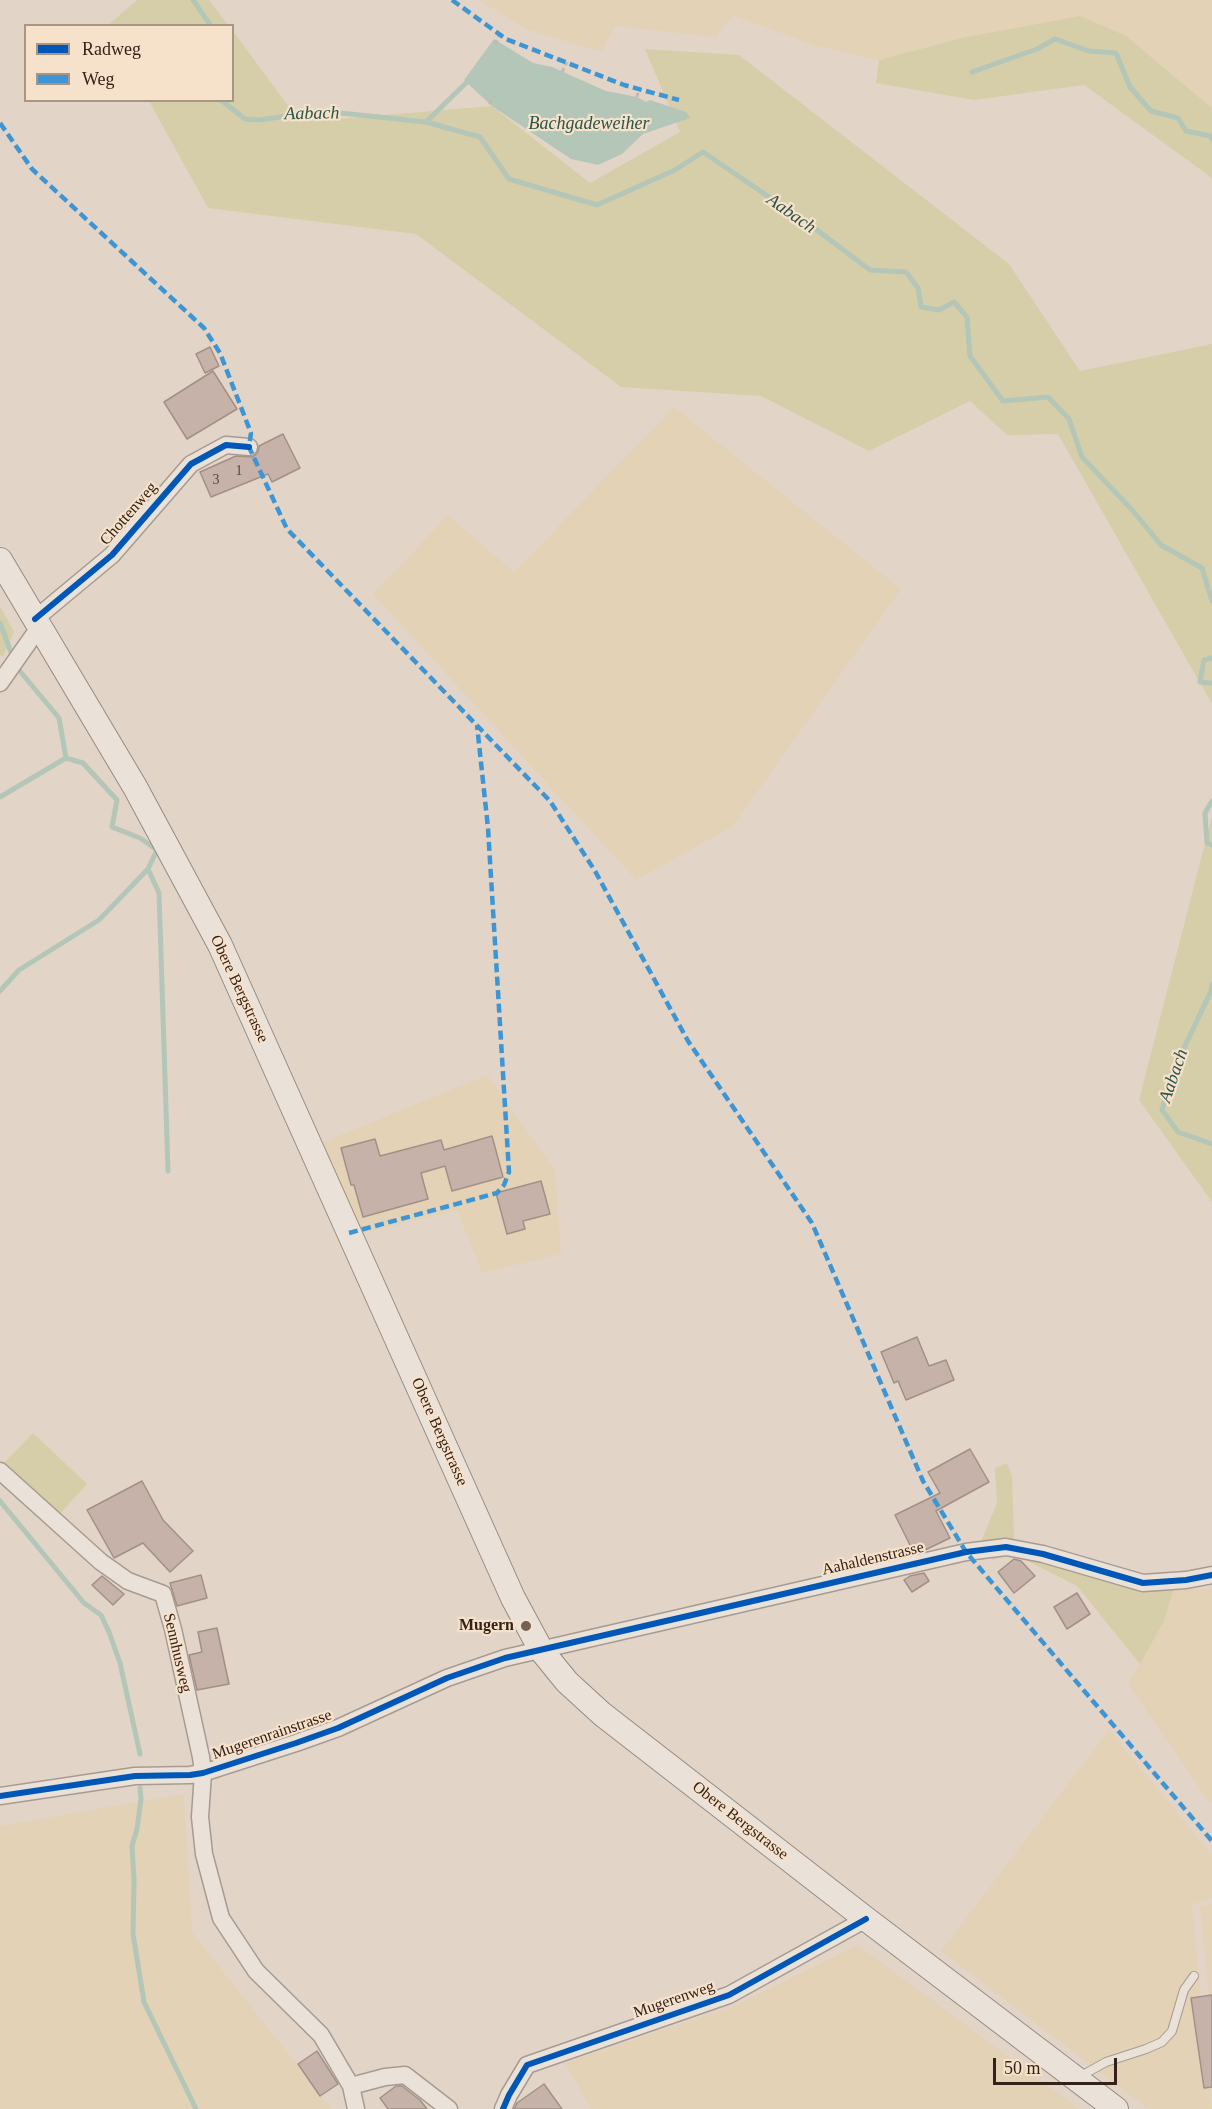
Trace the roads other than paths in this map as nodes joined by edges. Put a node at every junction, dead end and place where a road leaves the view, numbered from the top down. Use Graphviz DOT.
graph roads {
  1 [pos="249,447"];
  2 [pos="0,560"];
  3 [pos="38,624"];
  4 [pos="0,683"];
  5 [pos="0,1471"];
  6 [pos="1212,1575"];
  7 [pos="541,1650"];
  8 [pos="203,1773"];
  9 [pos="0,1796"];
  10 [pos="866,1919"];
  11 [pos="1194,1976"];
  12 [pos="1076,2079"];
  13 [pos="351,2086"];
  14 [pos="356,2109"];
  15 [pos="449,2109"];
  16 [pos="504,2109"];
  17 [pos="1116,2109"];
  1 -- 3 [label="street, Chottenweg"];
  2 -- 3 [label="main road, Obere Bergstrasse"];
  3 -- 4 [label="street, Chottenweg"];
  3 -- 7 [label="main road, Obere Bergstrasse"];
  5 -- 8 [label="street, Sennhusweg"];
  6 -- 7 [label="street, Aahaldenstrasse"];
  7 -- 8 [label="street, Mugerenrainstrasse"];
  7 -- 10 [label="main road, Obere Bergstrasse"];
  8 -- 9 [label="street, Mugerenrainstrasse"];
  8 -- 13 [label="street"];
  10 -- 12 [label="main road, Obere Bergstrasse"];
  10 -- 16 [label="street, Mugerenweg"];
  11 -- 12 [label="lane"];
  12 -- 17 [label="main road, Obere Bergstrasse"];
  13 -- 14 [label="street"];
  13 -- 15 [label="street"];
}
